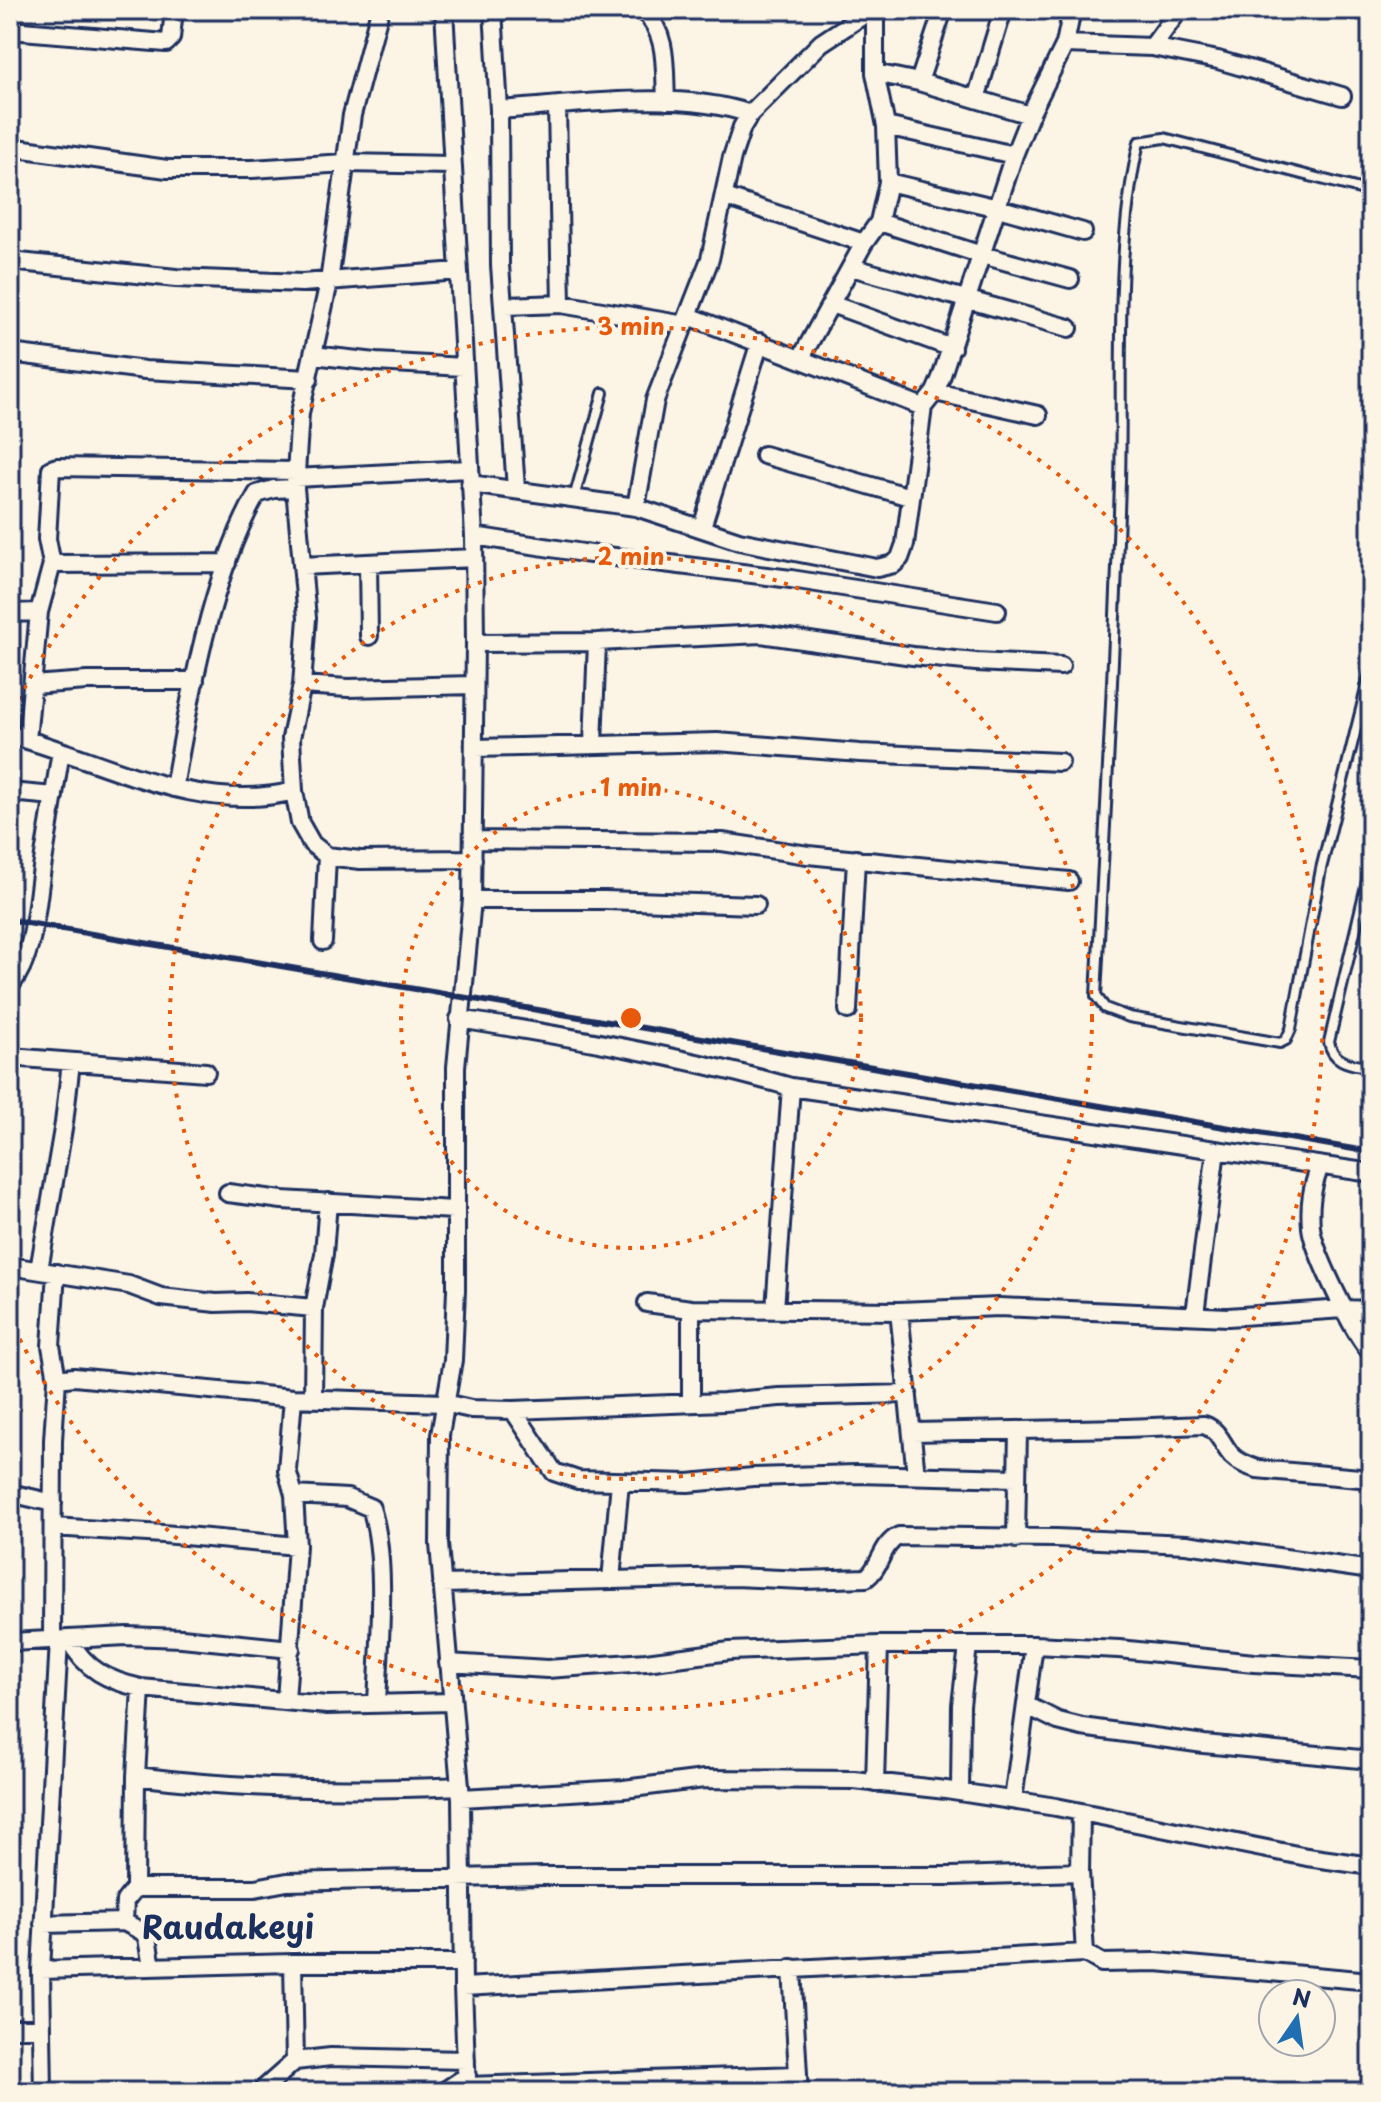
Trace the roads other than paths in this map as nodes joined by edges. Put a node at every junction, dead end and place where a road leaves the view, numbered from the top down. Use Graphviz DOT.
graph roads {
  1 [pos="174,10"];
  2 [pos="380,10"];
  3 [pos="444,10"];
  4 [pos="493,10"];
  5 [pos="643,10"];
  6 [pos="873,10"];
  7 [pos="943,10"];
  8 [pos="1003,10"];
  9 [pos="1072,10"];
  10 [pos="1179,10"];
  11 [pos="10,30"];
  12 [pos="1065,44"];
  13 [pos="1152,47"];
  14 [pos="875,73"];
  15 [pos="919,82"];
  16 [pos="1342,96"];
  17 [pos="976,99"];
  18 [pos="666,101"];
  19 [pos="557,107"];
  20 [pos="499,110"];
  21 [pos="750,114"];
  22 [pos="1030,115"];
  23 [pos="886,126"];
  24 [pos="10,147"];
  25 [pos="1014,155"];
  26 [pos="345,163"];
  27 [pos="452,165"];
  28 [pos="888,182"];
  29 [pos="1371,192"];
  30 [pos="725,197"];
  31 [pos="998,208"];
  32 [pos="879,222"];
  33 [pos="1083,232"];
  34 [pos="864,243"];
  35 [pos="982,255"];
  36 [pos="10,261"];
  37 [pos="851,267"];
  38 [pos="458,271"];
  39 [pos="1070,279"];
  40 [pos="329,282"];
  41 [pos="967,301"];
  42 [pos="561,304"];
  43 [pos="831,304"];
  44 [pos="505,306"];
  45 [pos="687,321"];
  46 [pos="1069,328"];
  47 [pos="760,342"];
  48 [pos="952,348"];
  49 [pos="10,353"];
  50 [pos="313,355"];
  51 [pos="801,358"];
  52 [pos="463,367"];
  53 [pos="309,379"];
  54 [pos="935,392"];
  55 [pos="603,393"];
  56 [pos="923,407"];
  57 [pos="1038,415"];
  58 [pos="764,455"];
  59 [pos="469,477"];
  60 [pos="295,479"];
  61 [pos="516,489"];
  62 [pos="910,497"];
  63 [pos="574,498"];
  64 [pos="636,507"];
  65 [pos="702,527"];
  66 [pos="474,536"];
  67 [pos="474,558"];
  68 [pos="227,563"];
  69 [pos="368,563"];
  70 [pos="52,564"];
  71 [pos="302,566"];
  72 [pos="997,611"];
  73 [pos="39,612"];
  74 [pos="10,613"];
  75 [pos="369,636"];
  76 [pos="597,642"];
  77 [pos="475,643"];
  78 [pos="1061,666"];
  79 [pos="1371,669"];
  80 [pos="195,681"];
  81 [pos="32,685"];
  82 [pos="302,685"];
  83 [pos="474,685"];
  84 [pos="10,735"];
  85 [pos="27,740"];
  86 [pos="593,744"];
  87 [pos="474,748"];
  88 [pos="61,751"];
  89 [pos="1060,762"];
  90 [pos="174,788"];
  91 [pos="294,791"];
  92 [pos="10,792"];
  93 [pos="54,796"];
  94 [pos="474,840"];
  95 [pos="327,856"];
  96 [pos="473,859"];
  97 [pos="856,859"];
  98 [pos="1371,864"];
  99 [pos="1069,881"];
  100 [pos="472,900"];
  101 [pos="756,905"];
  102 [pos="323,941"];
  103 [pos="10,986"];
  104 [pos="848,1010"];
  105 [pos="459,1019"];
  106 [pos="10,1057"];
  107 [pos="71,1062"];
  108 [pos="1371,1068"];
  109 [pos="206,1072"];
  110 [pos="791,1087"];
  111 [pos="1216,1150"];
  112 [pos="1320,1166"];
  113 [pos="1371,1173"];
  114 [pos="228,1193"];
  115 [pos="328,1202"];
  116 [pos="454,1210"];
  117 [pos="10,1266"];
  118 [pos="48,1271"];
  119 [pos="647,1303"];
  120 [pos="314,1308"];
  121 [pos="691,1309"];
  122 [pos="775,1309"];
  123 [pos="1343,1309"];
  124 [pos="1371,1310"];
  125 [pos="899,1311"];
  126 [pos="1195,1314"];
  127 [pos="1371,1352"];
  128 [pos="57,1379"];
  129 [pos="908,1394"];
  130 [pos="293,1398"];
  131 [pos="313,1399"];
  132 [pos="691,1402"];
  133 [pos="444,1403"];
  134 [pos="513,1410"];
  135 [pos="1018,1430"];
  136 [pos="913,1432"];
  137 [pos="916,1475"];
  138 [pos="1017,1478"];
  139 [pos="1371,1479"];
  140 [pos="620,1482"];
  141 [pos="10,1493"];
  142 [pos="294,1495"];
  143 [pos="53,1503"];
  144 [pos="53,1527"];
  145 [pos="1016,1539"];
  146 [pos="297,1546"];
  147 [pos="1371,1570"];
  148 [pos="611,1580"];
  149 [pos="442,1584"];
  150 [pos="60,1640"];
  151 [pos="10,1642"];
  152 [pos="879,1645"];
  153 [pos="1034,1645"];
  154 [pos="968,1646"];
  155 [pos="291,1649"];
  156 [pos="448,1663"];
  157 [pos="1371,1669"];
  158 [pos="141,1688"];
  159 [pos="286,1700"];
  160 [pos="451,1702"];
  161 [pos="377,1704"];
  162 [pos="1026,1705"];
  163 [pos="1371,1760"];
  164 [pos="136,1776"];
  165 [pos="875,1783"];
  166 [pos="460,1792"];
  167 [pos="960,1792"];
  168 [pos="1013,1800"];
  169 [pos="1081,1813"];
  170 [pos="1371,1866"];
  171 [pos="1080,1872"];
  172 [pos="462,1878"];
  173 [pos="135,1888"];
  174 [pos="124,1922"];
  175 [pos="43,1924"];
  176 [pos="1085,1953"];
  177 [pos="293,1963"];
  178 [pos="463,1963"];
  179 [pos="152,1967"];
  180 [pos="792,1968"];
  181 [pos="41,1970"];
  182 [pos="1371,1981"];
  183 [pos="463,1987"];
  184 [pos="10,2028"];
  185 [pos="42,2028"];
  186 [pos="295,2061"];
  187 [pos="467,2078"];
  188 [pos="798,2083"];
  189 [pos="43,2092"];
  190 [pos="260,2092"];
  191 [pos="443,2092"];
  1 -- 11 [label="street"];
  2 -- 26 [label="street"];
  3 -- 27 [label="street"];
  4 -- 20 [label="street"];
  5 -- 18 [label="street"];
  6 -- 14 [label="street"];
  6 -- 21 [label="street"];
  7 -- 15 [label="street"];
  8 -- 17 [label="street"];
  9 -- 12 [label="street"];
  10 -- 13 [label="street"];
  12 -- 13 [label="street"];
  12 -- 22 [label="street"];
  13 -- 16 [label="street"];
  14 -- 15 [label="street"];
  14 -- 23 [label="street"];
  15 -- 17 [label="street"];
  17 -- 22 [label="street"];
  18 -- 19 [label="street"];
  18 -- 21 [label="street"];
  19 -- 20 [label="street"];
  19 -- 42 [label="street"];
  20 -- 44 [label="street"];
  21 -- 30 [label="street"];
  22 -- 25 [label="street"];
  23 -- 25 [label="street"];
  23 -- 28 [label="street"];
  24 -- 26 [label="street"];
  25 -- 31 [label="street"];
  26 -- 27 [label="street"];
  26 -- 40 [label="street"];
  27 -- 38 [label="street"];
  28 -- 31 [label="street"];
  28 -- 32 [label="street"];
  29 -- 79 [label="lane"];
  30 -- 34 [label="street"];
  30 -- 45 [label="street"];
  31 -- 33 [label="street"];
  31 -- 35 [label="street"];
  32 -- 34 [label="street"];
  32 -- 35 [label="street"];
  34 -- 37 [label="street"];
  35 -- 39 [label="street"];
  35 -- 41 [label="street"];
  36 -- 40 [label="street"];
  37 -- 41 [label="street"];
  37 -- 43 [label="street"];
  38 -- 40 [label="street"];
  38 -- 52 [label="street"];
  40 -- 50 [label="street"];
  41 -- 46 [label="street"];
  41 -- 48 [label="street"];
  42 -- 44 [label="street"];
  42 -- 45 [label="street"];
  43 -- 48 [label="street"];
  43 -- 51 [label="street"];
  44 -- 61 [label="street"];
  45 -- 47 [label="street"];
  45 -- 64 [label="street"];
  47 -- 51 [label="street"];
  47 -- 65 [label="street"];
  48 -- 54 [label="street"];
  49 -- 53 [label="street"];
  50 -- 52 [label="street"];
  50 -- 53 [label="street"];
  51 -- 56 [label="street"];
  52 -- 59 [label="street"];
  53 -- 60 [label="street"];
  54 -- 56 [label="street"];
  54 -- 57 [label="street"];
  55 -- 63 [label="lane"];
  56 -- 62 [label="street"];
  58 -- 62 [label="street"];
  59 -- 60 [label="street"];
  59 -- 61 [label="street"];
  59 -- 66 [label="street"];
  60 -- 68 [label="street"];
  60 -- 70 [label="street"];
  60 -- 71 [label="street"];
  61 -- 63 [label="street"];
  62 -- 65 [label="street"];
  63 -- 64 [label="street"];
  64 -- 65 [label="street"];
  66 -- 67 [label="street"];
  66 -- 72 [label="street"];
  67 -- 69 [label="street"];
  67 -- 77 [label="street"];
  68 -- 70 [label="street"];
  68 -- 80 [label="street"];
  69 -- 71 [label="street"];
  69 -- 75 [label="street"];
  70 -- 73 [label="street"];
  71 -- 82 [label="street"];
  73 -- 74 [label="street"];
  73 -- 81 [label="street"];
  76 -- 77 [label="street"];
  76 -- 78 [label="street"];
  76 -- 86 [label="street"];
  77 -- 83 [label="street"];
  80 -- 81 [label="street"];
  80 -- 90 [label="street"];
  81 -- 85 [label="street"];
  82 -- 83 [label="street"];
  82 -- 91 [label="street"];
  83 -- 87 [label="street"];
  84 -- 85 [label="street"];
  85 -- 88 [label="street"];
  86 -- 87 [label="street"];
  86 -- 89 [label="street"];
  87 -- 94 [label="street"];
  88 -- 90 [label="street"];
  88 -- 93 [label="street"];
  90 -- 91 [label="street"];
  91 -- 95 [label="street"];
  92 -- 93 [label="street"];
  93 -- 103 [label="street"];
  94 -- 96 [label="street"];
  94 -- 97 [label="street"];
  95 -- 96 [label="street"];
  95 -- 102 [label="street"];
  96 -- 100 [label="street"];
  97 -- 99 [label="street"];
  97 -- 104 [label="street"];
  98 -- 108 [label="lane"];
  100 -- 101 [label="street"];
  100 -- 105 [label="street"];
  105 -- 110 [label="street"];
  105 -- 116 [label="street"];
  106 -- 107 [label="street"];
  107 -- 109 [label="street"];
  107 -- 118 [label="street"];
  110 -- 111 [label="street"];
  110 -- 122 [label="street"];
  111 -- 112 [label="street"];
  111 -- 126 [label="street"];
  112 -- 113 [label="street"];
  112 -- 123 [label="street"];
  114 -- 115 [label="street"];
  115 -- 116 [label="street"];
  115 -- 120 [label="street"];
  116 -- 133 [label="street"];
  117 -- 118 [label="street"];
  118 -- 120 [label="street"];
  118 -- 128 [label="street"];
  119 -- 121 [label="street"];
  120 -- 131 [label="street"];
  121 -- 122 [label="street"];
  121 -- 132 [label="street"];
  122 -- 125 [label="street"];
  123 -- 124 [label="street"];
  123 -- 126 [label="street"];
  123 -- 127 [label="street"];
  125 -- 126 [label="street"];
  125 -- 129 [label="street"];
  128 -- 130 [label="street"];
  128 -- 143 [label="street"];
  129 -- 132 [label="street"];
  129 -- 136 [label="street"];
  130 -- 131 [label="street"];
  130 -- 142 [label="street"];
  131 -- 133 [label="street"];
  132 -- 134 [label="street"];
  133 -- 134 [label="street"];
  133 -- 149 [label="street"];
  134 -- 140 [label="street"];
  135 -- 136 [label="street"];
  135 -- 138 [label="street"];
  135 -- 139 [label="street"];
  136 -- 137 [label="street"];
  137 -- 138 [label="street"];
  137 -- 140 [label="street"];
  138 -- 145 [label="street"];
  140 -- 148 [label="street"];
  141 -- 143 [label="street"];
  142 -- 146 [label="street"];
  142 -- 161 [label="street"];
  143 -- 144 [label="street"];
  144 -- 146 [label="street"];
  144 -- 150 [label="street"];
  145 -- 147 [label="street"];
  145 -- 148 [label="street"];
  146 -- 155 [label="street"];
  148 -- 149 [label="street"];
  149 -- 156 [label="street"];
  150 -- 151 [label="street"];
  150 -- 155 [label="street"];
  150 -- 158 [label="street"];
  150 -- 175 [label="street"];
  152 -- 154 [label="street"];
  152 -- 156 [label="street"];
  152 -- 165 [label="street"];
  153 -- 154 [label="street"];
  153 -- 157 [label="street"];
  153 -- 162 [label="street"];
  154 -- 167 [label="street"];
  155 -- 159 [label="street"];
  156 -- 160 [label="street"];
  158 -- 159 [label="street"];
  158 -- 164 [label="street"];
  159 -- 161 [label="street"];
  160 -- 161 [label="street"];
  160 -- 166 [label="street"];
  162 -- 163 [label="street"];
  162 -- 168 [label="street"];
  164 -- 166 [label="street"];
  164 -- 173 [label="street"];
  165 -- 166 [label="street"];
  165 -- 167 [label="street"];
  166 -- 172 [label="street"];
  167 -- 168 [label="street"];
  168 -- 169 [label="street"];
  169 -- 170 [label="street"];
  169 -- 171 [label="street"];
  171 -- 172 [label="street"];
  171 -- 176 [label="street"];
  172 -- 173 [label="street"];
  172 -- 178 [label="street"];
  173 -- 174 [label="street"];
  174 -- 175 [label="street"];
  174 -- 179 [label="street"];
  175 -- 181 [label="street"];
  176 -- 180 [label="street"];
  176 -- 182 [label="street"];
  177 -- 178 [label="street"];
  177 -- 179 [label="street"];
  177 -- 186 [label="street"];
  178 -- 183 [label="street"];
  179 -- 181 [label="street"];
  180 -- 183 [label="street"];
  180 -- 188 [label="street"];
  181 -- 185 [label="street"];
  183 -- 187 [label="street"];
  184 -- 185 [label="street"];
  185 -- 189 [label="street"];
  186 -- 187 [label="street"];
  186 -- 190 [label="street"];
  187 -- 188 [label="street"];
  187 -- 191 [label="street"];
}
